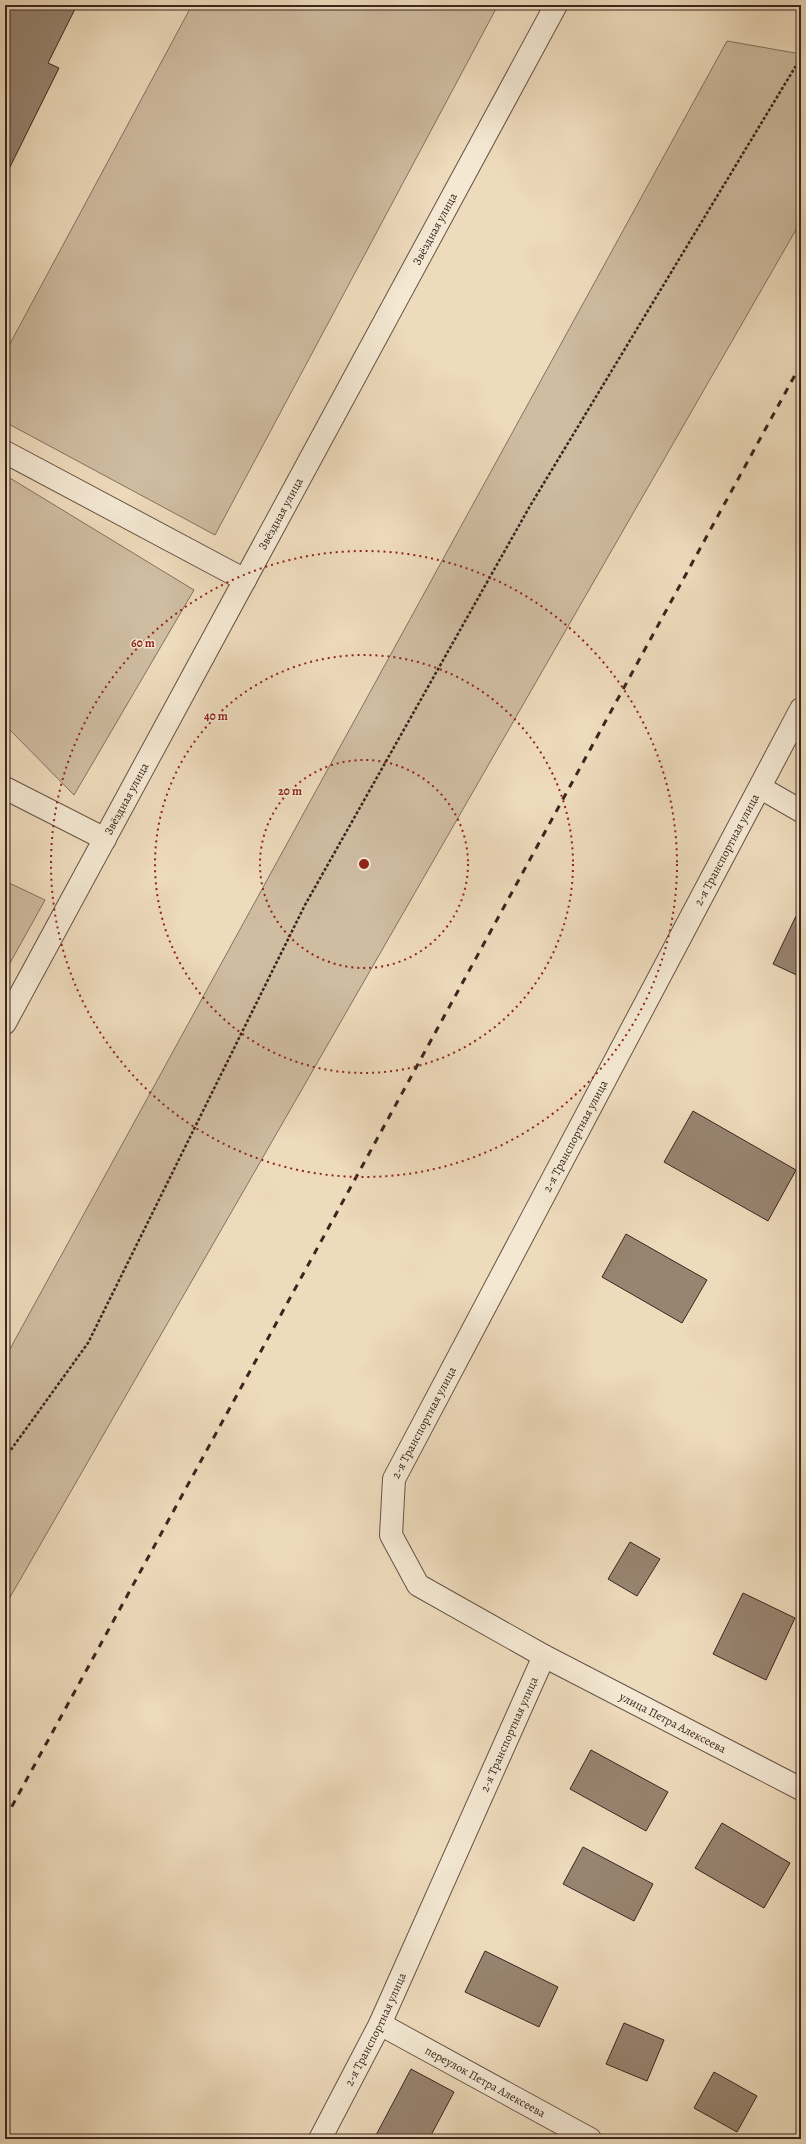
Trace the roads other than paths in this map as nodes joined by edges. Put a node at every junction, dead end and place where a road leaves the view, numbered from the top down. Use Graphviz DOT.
graph roads {
  1 [pos="556,5"];
  2 [pos="5,452"];
  3 [pos="245,580"];
  4 [pos="801,709"];
  5 [pos="5,788"];
  6 [pos="761,788"];
  7 [pos="801,811"];
  8 [pos="105,839"];
  9 [pos="5,1023"];
  10 [pos="544,1656"];
  11 [pos="801,1789"];
  12 [pos="380,2024"];
  13 [pos="320,2139"];
  14 [pos="590,2139"];
  1 -- 3 [label="street, Звёздная улица"];
  2 -- 3 [label="street"];
  3 -- 8 [label="street, Звёздная улица"];
  4 -- 6 [label="street, 2-я Транспортная улица"];
  5 -- 8 [label="street"];
  6 -- 7 [label="street"];
  6 -- 10 [label="street, 2-я Транспортная улица"];
  8 -- 9 [label="street, Звёздная улица"];
  10 -- 11 [label="street, улица Петра Алексеева"];
  10 -- 12 [label="street, 2-я Транспортная улица"];
  12 -- 13 [label="street, 2-я Транспортная улица"];
  12 -- 14 [label="street, переулок Петра Алексеева"];
}
